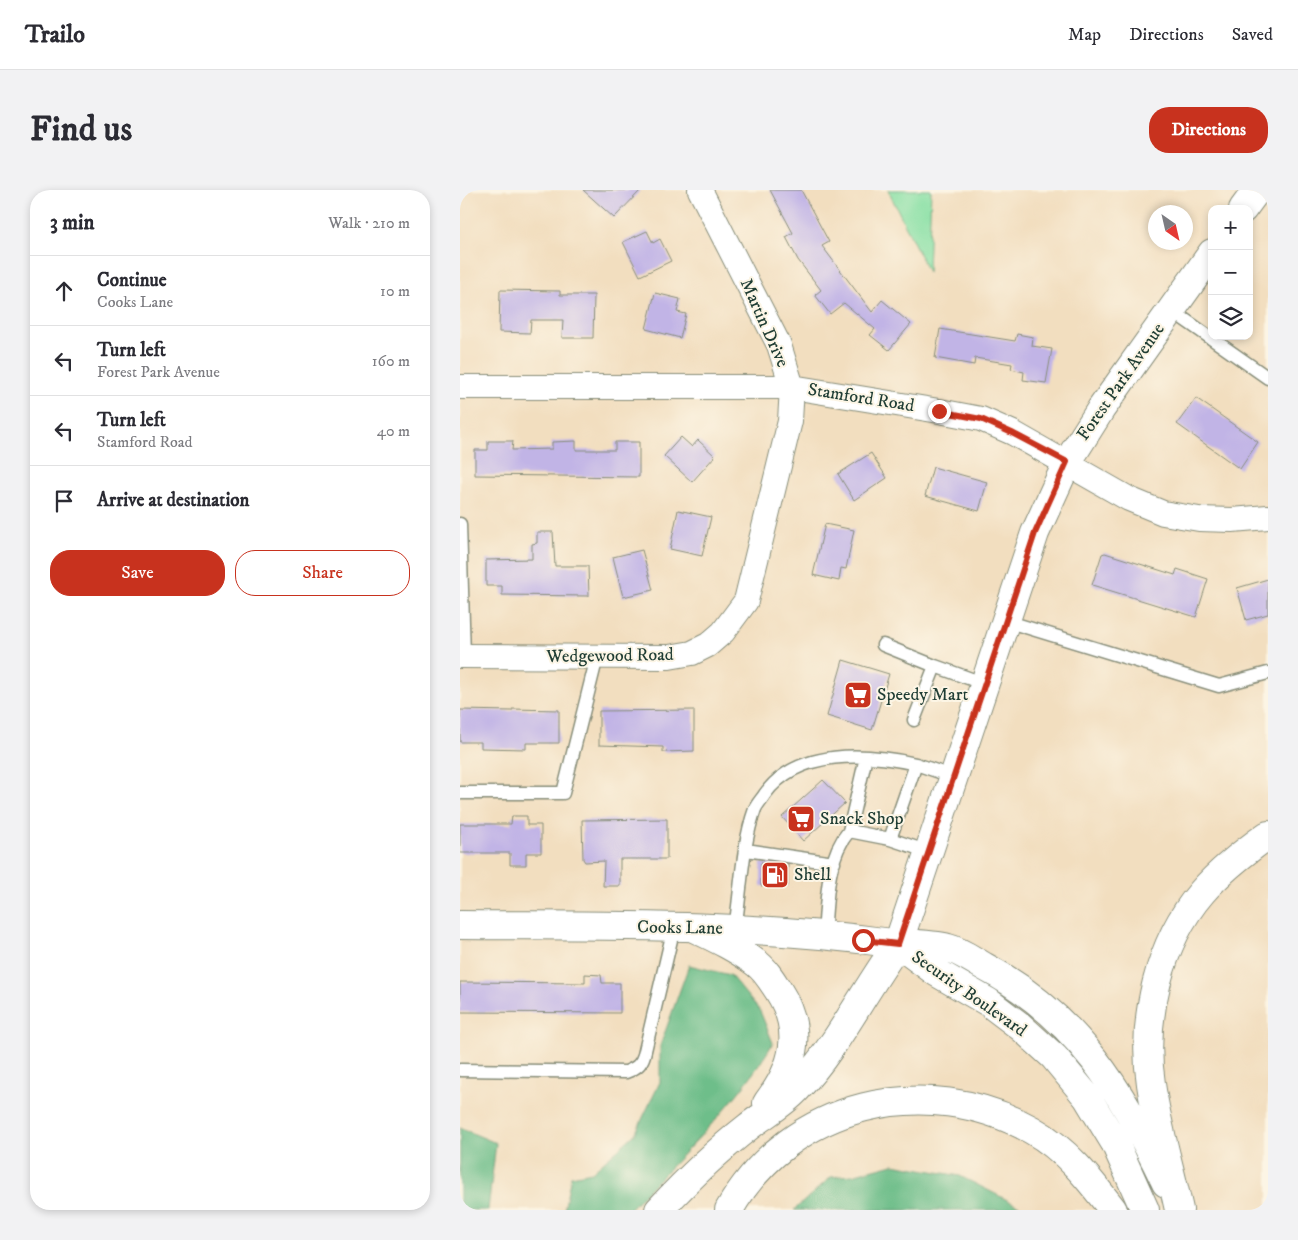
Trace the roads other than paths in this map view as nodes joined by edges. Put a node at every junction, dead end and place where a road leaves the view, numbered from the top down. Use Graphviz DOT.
graph roads {
  1 [pos="700,190"];
  2 [pos="1256,190"];
  3 [pos="1246,205"];
  4 [pos="1208,259"];
  5 [pos="1171,310"];
  6 [pos="1268,378"];
  7 [pos="460,387"];
  8 [pos="792,387"];
  9 [pos="1067,462"];
  10 [pos="1268,517"];
  11 [pos="460,524"];
  12 [pos="753,580"];
  13 [pos="1006,621"];
  14 [pos="883,645"];
  15 [pos="462,656"];
  16 [pos="597,656"];
  17 [pos="935,666"];
  18 [pos="1268,673"];
  19 [pos="985,684"];
  20 [pos="914,720"];
  21 [pos="866,758"];
  22 [pos="916,764"];
  23 [pos="954,777"];
  24 [pos="460,792"];
  25 [pos="849,832"];
  26 [pos="1268,835"];
  27 [pos="890,839"];
  28 [pos="746,850"];
  29 [pos="929,852"];
  30 [pos="834,863"];
  31 [pos="460,925"];
  32 [pos="685,928"];
  33 [pos="735,929"];
  34 [pos="824,935"];
  35 [pos="898,944"];
  36 [pos="460,1070"];
  37 [pos="748,1127"];
  38 [pos="659,1210"];
  39 [pos="729,1210"];
  40 [pos="1113,1210"];
  41 [pos="1145,1210"];
  42 [pos="1179,1210"];
  1 -- 8 [label="street, Martin Drive"];
  2 -- 3 [label="main road"];
  4 -- 5 [label="main road, Forest Park Avenue"];
  5 -- 6 [label="lane"];
  5 -- 9 [label="main road, Forest Park Avenue"];
  7 -- 8 [label="street, Stamford Road"];
  8 -- 9 [label="street, Stamford Road"];
  8 -- 12 [label="street, Martin Drive"];
  9 -- 10 [label="street, Stamford Road"];
  9 -- 13 [label="main road, Forest Park Avenue"];
  11 -- 15 [label="lane"];
  12 -- 16 [label="street, Wedgewood Road"];
  13 -- 18 [label="lane"];
  13 -- 19 [label="main road, Forest Park Avenue"];
  14 -- 17 [label="lane"];
  15 -- 16 [label="street, Wedgewood Road"];
  16 -- 24 [label="lane"];
  17 -- 19 [label="lane"];
  17 -- 20 [label="lane"];
  19 -- 23 [label="main road, Forest Park Avenue"];
  21 -- 22 [label="lane"];
  21 -- 25 [label="lane"];
  21 -- 28 [label="lane"];
  22 -- 23 [label="lane"];
  22 -- 27 [label="lane"];
  23 -- 29 [label="main road, Forest Park Avenue"];
  25 -- 27 [label="lane"];
  25 -- 30 [label="lane"];
  26 -- 42 [label="main road"];
  27 -- 29 [label="lane"];
  28 -- 30 [label="lane"];
  28 -- 33 [label="lane"];
  29 -- 35 [label="main road, Forest Park Avenue"];
  30 -- 34 [label="lane"];
  31 -- 32 [label="main road, Cooks Lane"];
  32 -- 33 [label="main road, Cooks Lane"];
  32 -- 36 [label="lane"];
  32 -- 37 [label="main road"];
  33 -- 34 [label="main road, Cooks Lane"];
  34 -- 35 [label="main road, Cooks Lane"];
  35 -- 37 [label="main road, Forest Park Avenue"];
  35 -- 41 [label="main road, Security Boulevard"];
  35 -- 42 [label="main road, Security Boulevard"];
  37 -- 38 [label="main road"];
  39 -- 40 [label="main road"];
}
